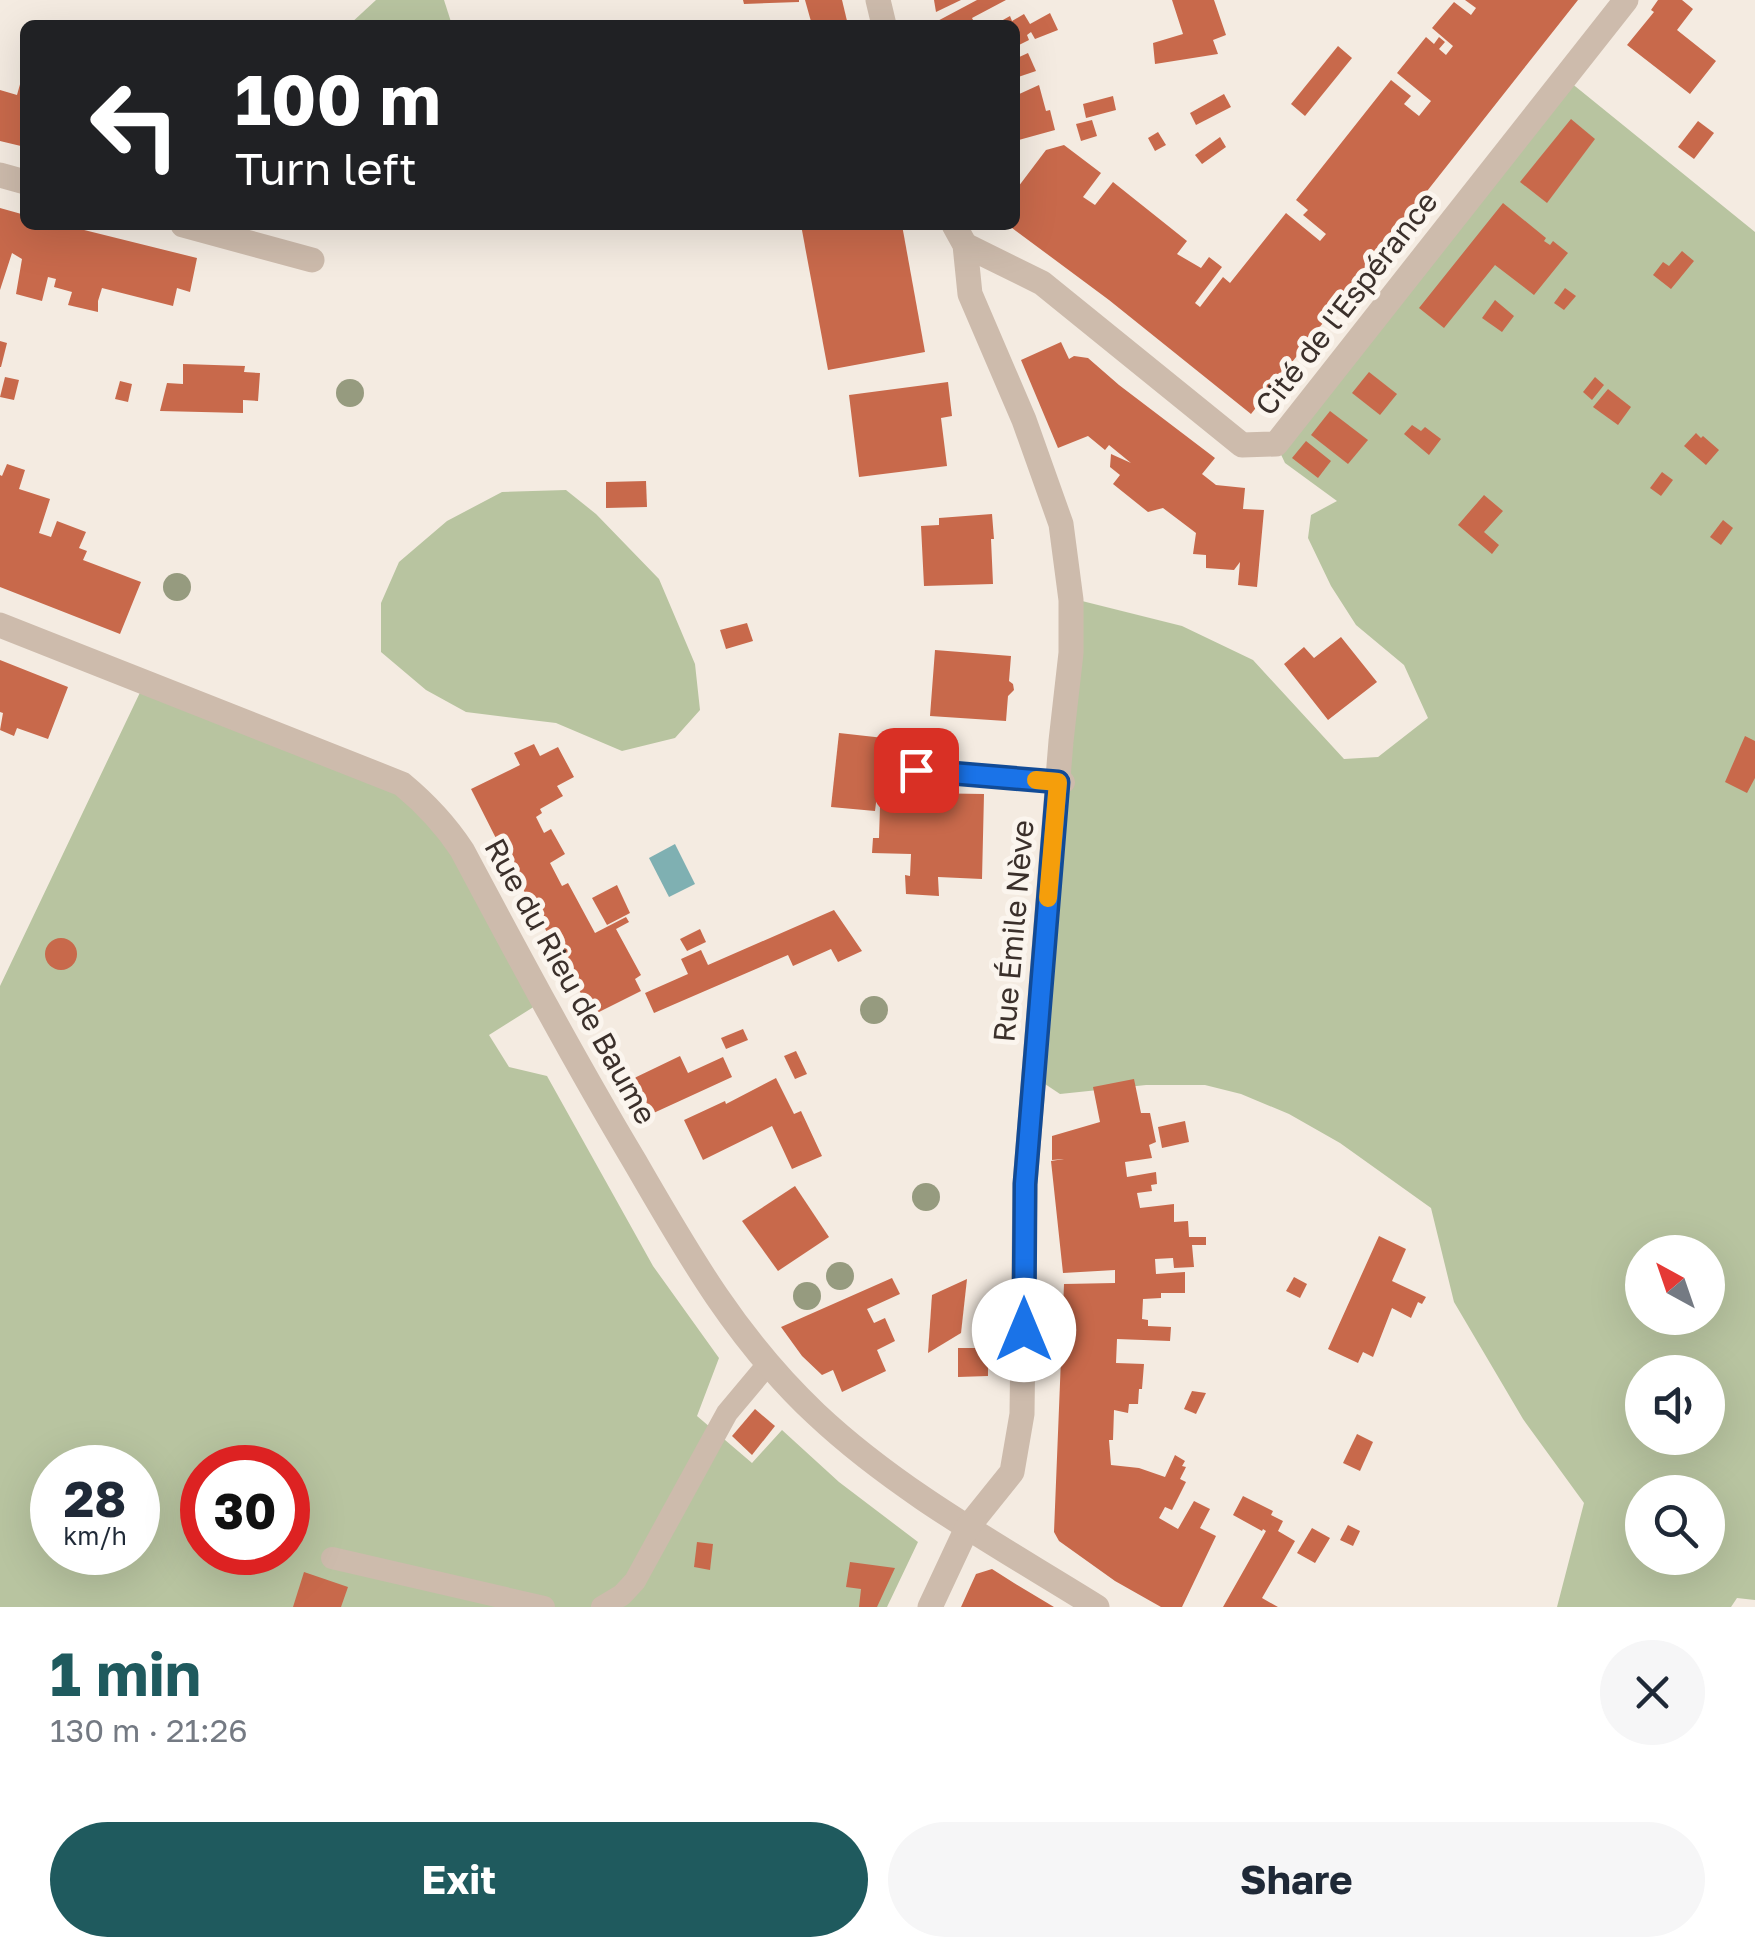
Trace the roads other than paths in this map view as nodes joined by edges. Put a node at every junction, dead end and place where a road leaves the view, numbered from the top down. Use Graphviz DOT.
graph roads {
  1 [pos="1626,0"];
  2 [pos="201,230"];
  3 [pos="959,235"];
  4 [pos="312,260"];
  5 [pos="0,625"];
  6 [pos="916,770"];
  7 [pos="1061,782"];
  8 [pos="768,1364"];
  9 [pos="968,1528"];
  10 [pos="332,1558"];
  11 [pos="544,1607"];
  12 [pos="602,1607"];
  13 [pos="930,1607"];
  14 [pos="1097,1607"];
  1 -- 3 [label="street, Cité de l'Espérance"];
  2 -- 4 [label="street"];
  3 -- 7 [label="street, Rue Émile Nève"];
  5 -- 8 [label="street, Rue du Rieu de Baume"];
  6 -- 7 [label="lane"];
  7 -- 9 [label="street, Rue Émile Nève"];
  8 -- 9 [label="street, Rue du Rieu de Baume"];
  8 -- 12 [label="lane"];
  9 -- 13 [label="street, Rue Émile Nève"];
  9 -- 14 [label="street, Rue du Rieu de Baume"];
  10 -- 11 [label="lane"];
}
